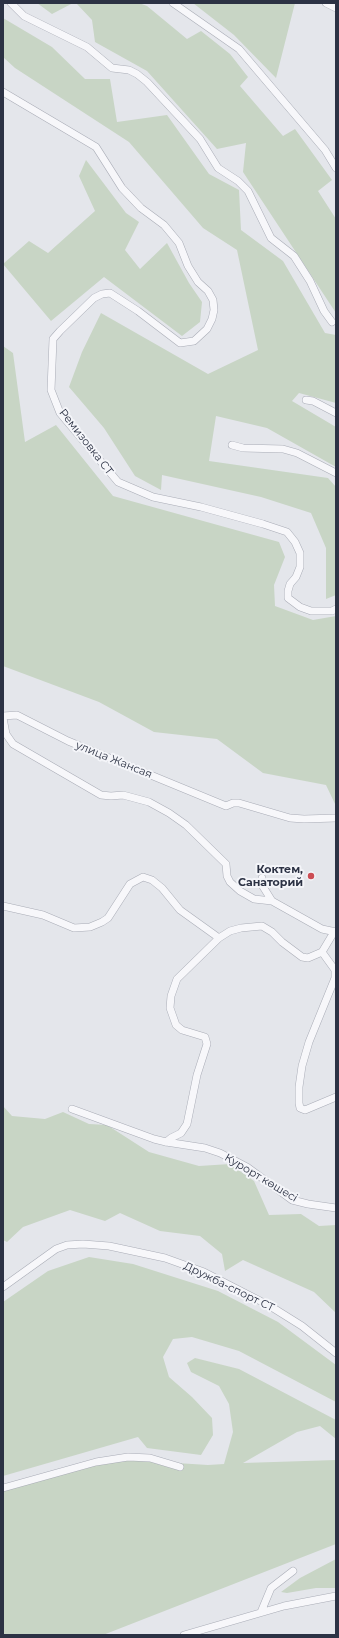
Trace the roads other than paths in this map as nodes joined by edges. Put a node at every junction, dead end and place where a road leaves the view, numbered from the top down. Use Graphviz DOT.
graph roads {
  1 [pos="11,3"];
  2 [pos="173,3"];
  3 [pos="326,3"];
  4 [pos="336,8"];
  5 [pos="3,92"];
  6 [pos="336,168"];
  7 [pos="332,322"];
  8 [pos="306,400"];
  9 [pos="336,413"];
  10 [pos="232,445"];
  11 [pos="336,473"];
  12 [pos="336,609"];
  13 [pos="3,717"];
  14 [pos="336,818"];
  15 [pos="262,878"];
  16 [pos="272,901"];
  17 [pos="3,906"];
  18 [pos="335,932"];
  19 [pos="219,938"];
  20 [pos="322,952"];
  21 [pos="336,1097"];
  22 [pos="72,1109"];
  23 [pos="166,1142"];
  24 [pos="336,1208"];
  25 [pos="3,1287"];
  26 [pos="336,1353"];
  27 [pos="180,1467"];
  28 [pos="3,1488"];
  29 [pos="293,1571"];
  30 [pos="336,1596"];
  31 [pos="261,1612"];
  32 [pos="184,1635"];
  1 -- 7 [label="street"];
  2 -- 6 [label="street"];
  3 -- 4 [label="street"];
  5 -- 12 [label="street, Ремизовка СТ"];
  8 -- 9 [label="street"];
  10 -- 11 [label="street"];
  13 -- 14 [label="street, улица Жансая"];
  13 -- 16 [label="street"];
  15 -- 16 [label="street"];
  16 -- 18 [label="street"];
  17 -- 19 [label="street"];
  18 -- 20 [label="street"];
  19 -- 20 [label="street"];
  19 -- 23 [label="street"];
  20 -- 21 [label="street"];
  22 -- 23 [label="street, Курорт көшесі"];
  23 -- 24 [label="street, Курорт көшесі"];
  25 -- 26 [label="street, Дружба-спорт СТ"];
  27 -- 28 [label="street"];
  29 -- 31 [label="street"];
  30 -- 31 [label="street"];
  31 -- 32 [label="street"];
}
